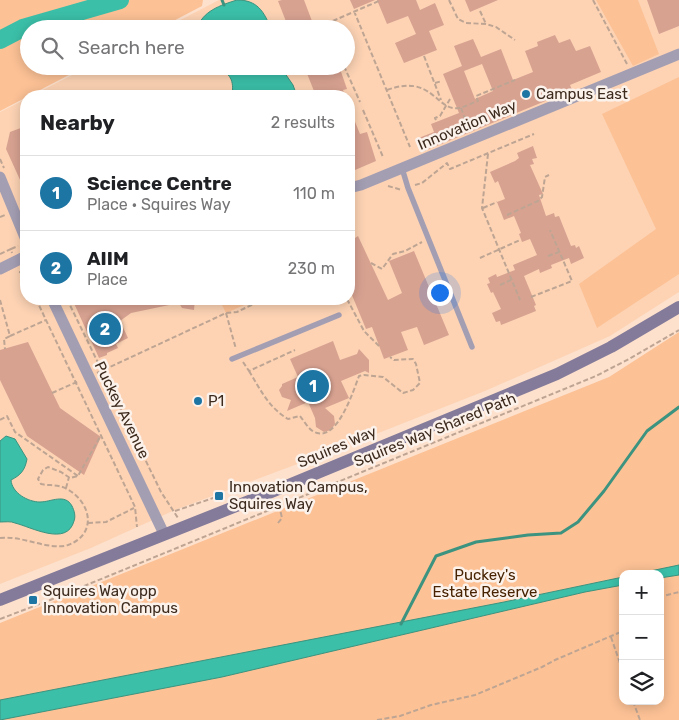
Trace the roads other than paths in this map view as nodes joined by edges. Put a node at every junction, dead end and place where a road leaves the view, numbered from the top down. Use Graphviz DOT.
graph roads {
  1 [pos="679,54"];
  2 [pos="402,168"];
  3 [pos="0,177"];
  4 [pos="355,186"];
  5 [pos="20,225"];
  6 [pos="20,259"];
  7 [pos="0,269"];
  8 [pos="55,305"];
  9 [pos="679,307"];
  10 [pos="340,315"];
  11 [pos="472,347"];
  12 [pos="232,359"];
  13 [pos="164,534"];
  14 [pos="0,600"];
  1 -- 2 [label="street, Innovation Way"];
  2 -- 4 [label="street, Innovation Way"];
  2 -- 11 [label="lane"];
  3 -- 5 [label="street"];
  6 -- 7 [label="street"];
  8 -- 13 [label="street, Puckey Avenue"];
  9 -- 13 [label="main road, Squires Way"];
  10 -- 12 [label="lane"];
  13 -- 14 [label="main road, Squires Way"];
}
